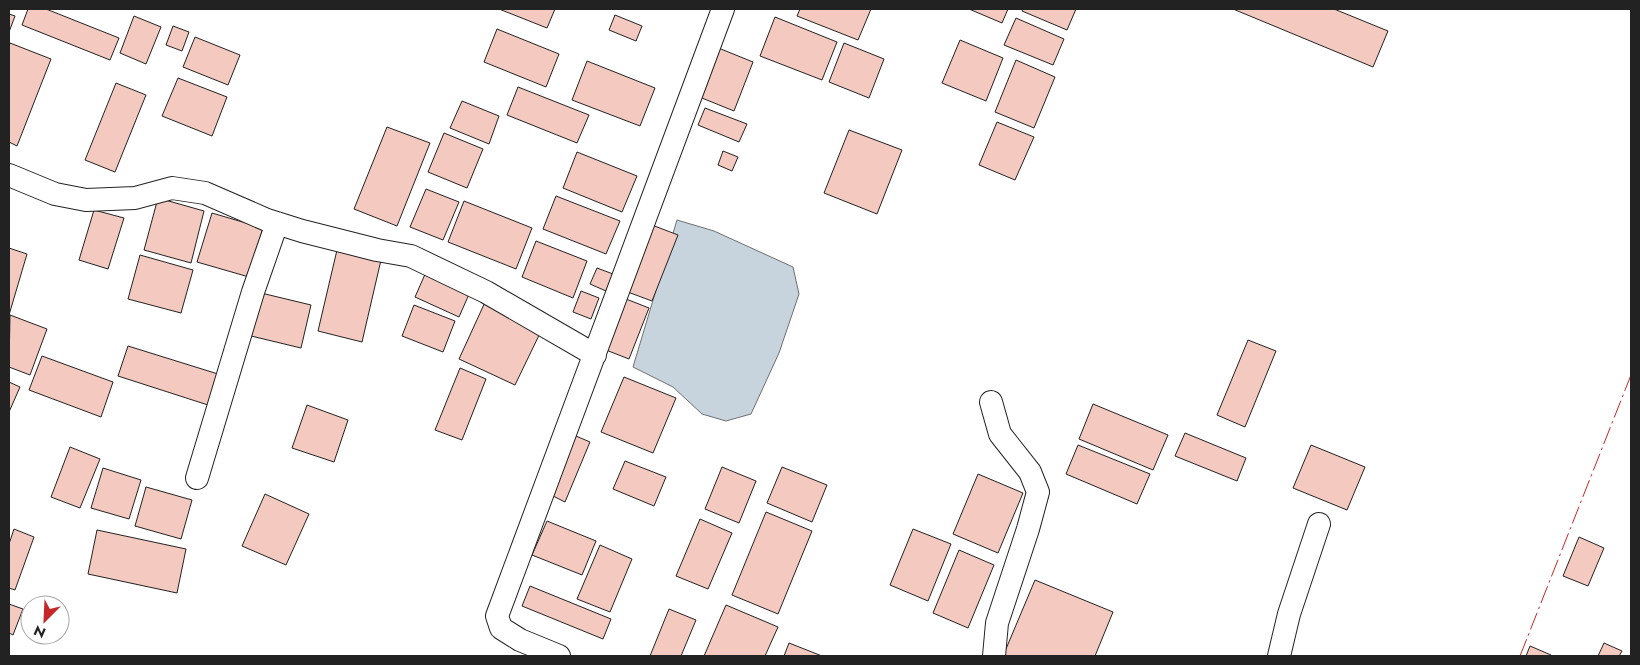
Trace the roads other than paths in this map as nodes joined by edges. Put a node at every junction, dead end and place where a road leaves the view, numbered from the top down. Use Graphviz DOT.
graph roads {
  1 [pos="723,9"];
  2 [pos="9,175"];
  3 [pos="277,224"];
  4 [pos="595,355"];
  5 [pos="991,402"];
  6 [pos="197,478"];
  7 [pos="1319,524"];
  8 [pos="558,656"];
  9 [pos="994,656"];
  10 [pos="1279,656"];
  1 -- 4 [label="street"];
  2 -- 3 [label="street"];
  3 -- 4 [label="street"];
  3 -- 6 [label="street"];
  4 -- 8 [label="street"];
  5 -- 9 [label="street"];
  7 -- 10 [label="street"];
}
